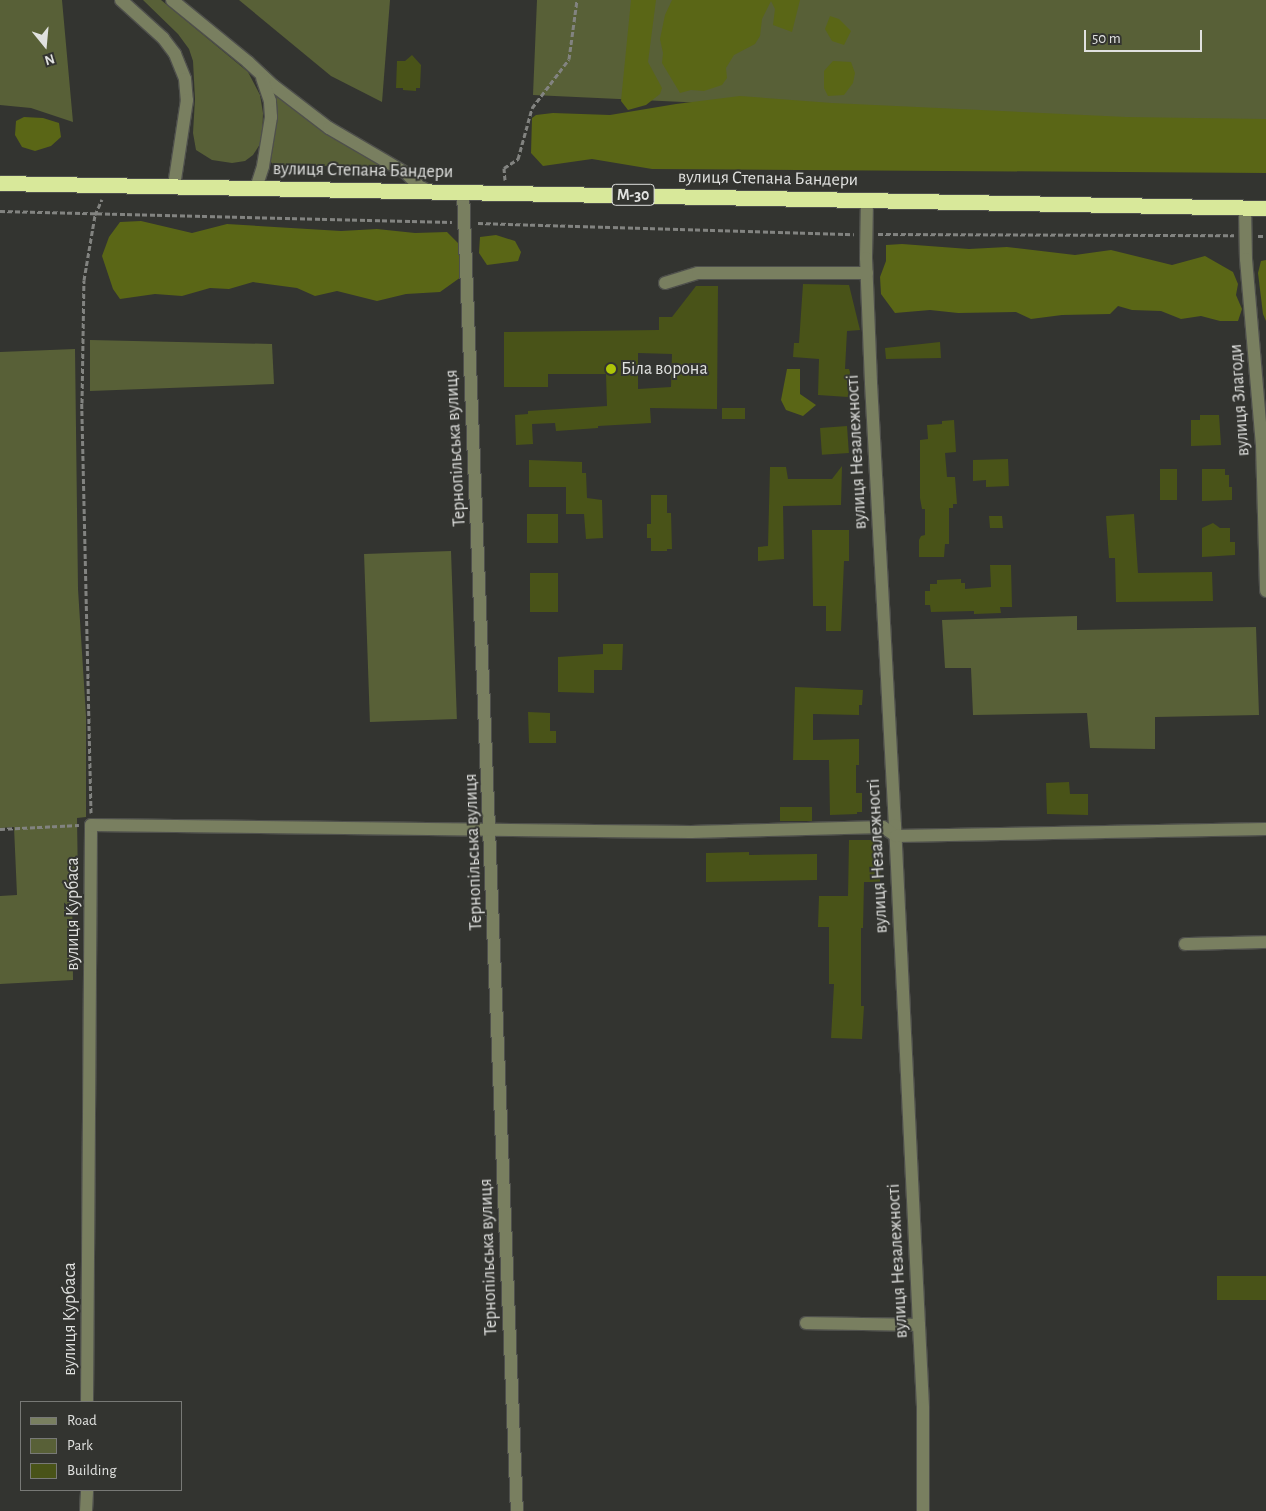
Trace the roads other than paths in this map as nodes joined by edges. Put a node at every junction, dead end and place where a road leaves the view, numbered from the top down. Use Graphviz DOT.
graph roads {
  1 [pos="121,0"];
  2 [pos="172,0"];
  3 [pos="260,73"];
  4 [pos="0,183"];
  5 [pos="174,186"];
  6 [pos="256,188"];
  7 [pos="429,191"];
  8 [pos="463,192"];
  9 [pos="867,200"];
  10 [pos="1245,208"];
  11 [pos="1266,208"];
  12 [pos="867,273"];
  13 [pos="665,283"];
  14 [pos="1264,476"];
  15 [pos="1266,591"];
  16 [pos="490,829"];
  17 [pos="1266,829"];
  18 [pos="896,836"];
  19 [pos="1266,942"];
  20 [pos="1185,944"];
  21 [pos="806,1323"];
  22 [pos="919,1325"];
  23 [pos="87,1401"];
  24 [pos="86,1491"];
  25 [pos="86,1511"];
  26 [pos="516,1511"];
  27 [pos="923,1511"];
  1 -- 5 [label="street"];
  2 -- 3 [label="street"];
  3 -- 6 [label="street"];
  3 -- 7 [label="street"];
  4 -- 5 [label="highway, вулиця Степана Бандери / М-30"];
  5 -- 6 [label="highway, вулиця Степана Бандери / М-30"];
  6 -- 7 [label="highway, вулиця Степана Бандери / М-30"];
  7 -- 8 [label="highway, вулиця Степана Бандери / М-30"];
  8 -- 9 [label="highway, вулиця Степана Бандери / М-30"];
  8 -- 16 [label="street, Тернопільська вулиця"];
  9 -- 10 [label="highway, вулиця Степана Бандери / М-30"];
  9 -- 12 [label="street, вулиця Незалежності"];
  10 -- 11 [label="highway, вулиця Степана Бандери / М-30"];
  10 -- 14 [label="street, вулиця Злагоди"];
  12 -- 13 [label="street"];
  12 -- 18 [label="street, вулиця Незалежності"];
  14 -- 15 [label="street, вулиця Злагоди"];
  16 -- 18 [label="street"];
  16 -- 23 [label="street, вулиця Курбаса"];
  16 -- 26 [label="street, Тернопільська вулиця"];
  17 -- 18 [label="street"];
  18 -- 22 [label="street, вулиця Незалежності"];
  19 -- 20 [label="street"];
  21 -- 22 [label="street"];
  22 -- 27 [label="street, вулиця Незалежності"];
  24 -- 25 [label="street"];
}
